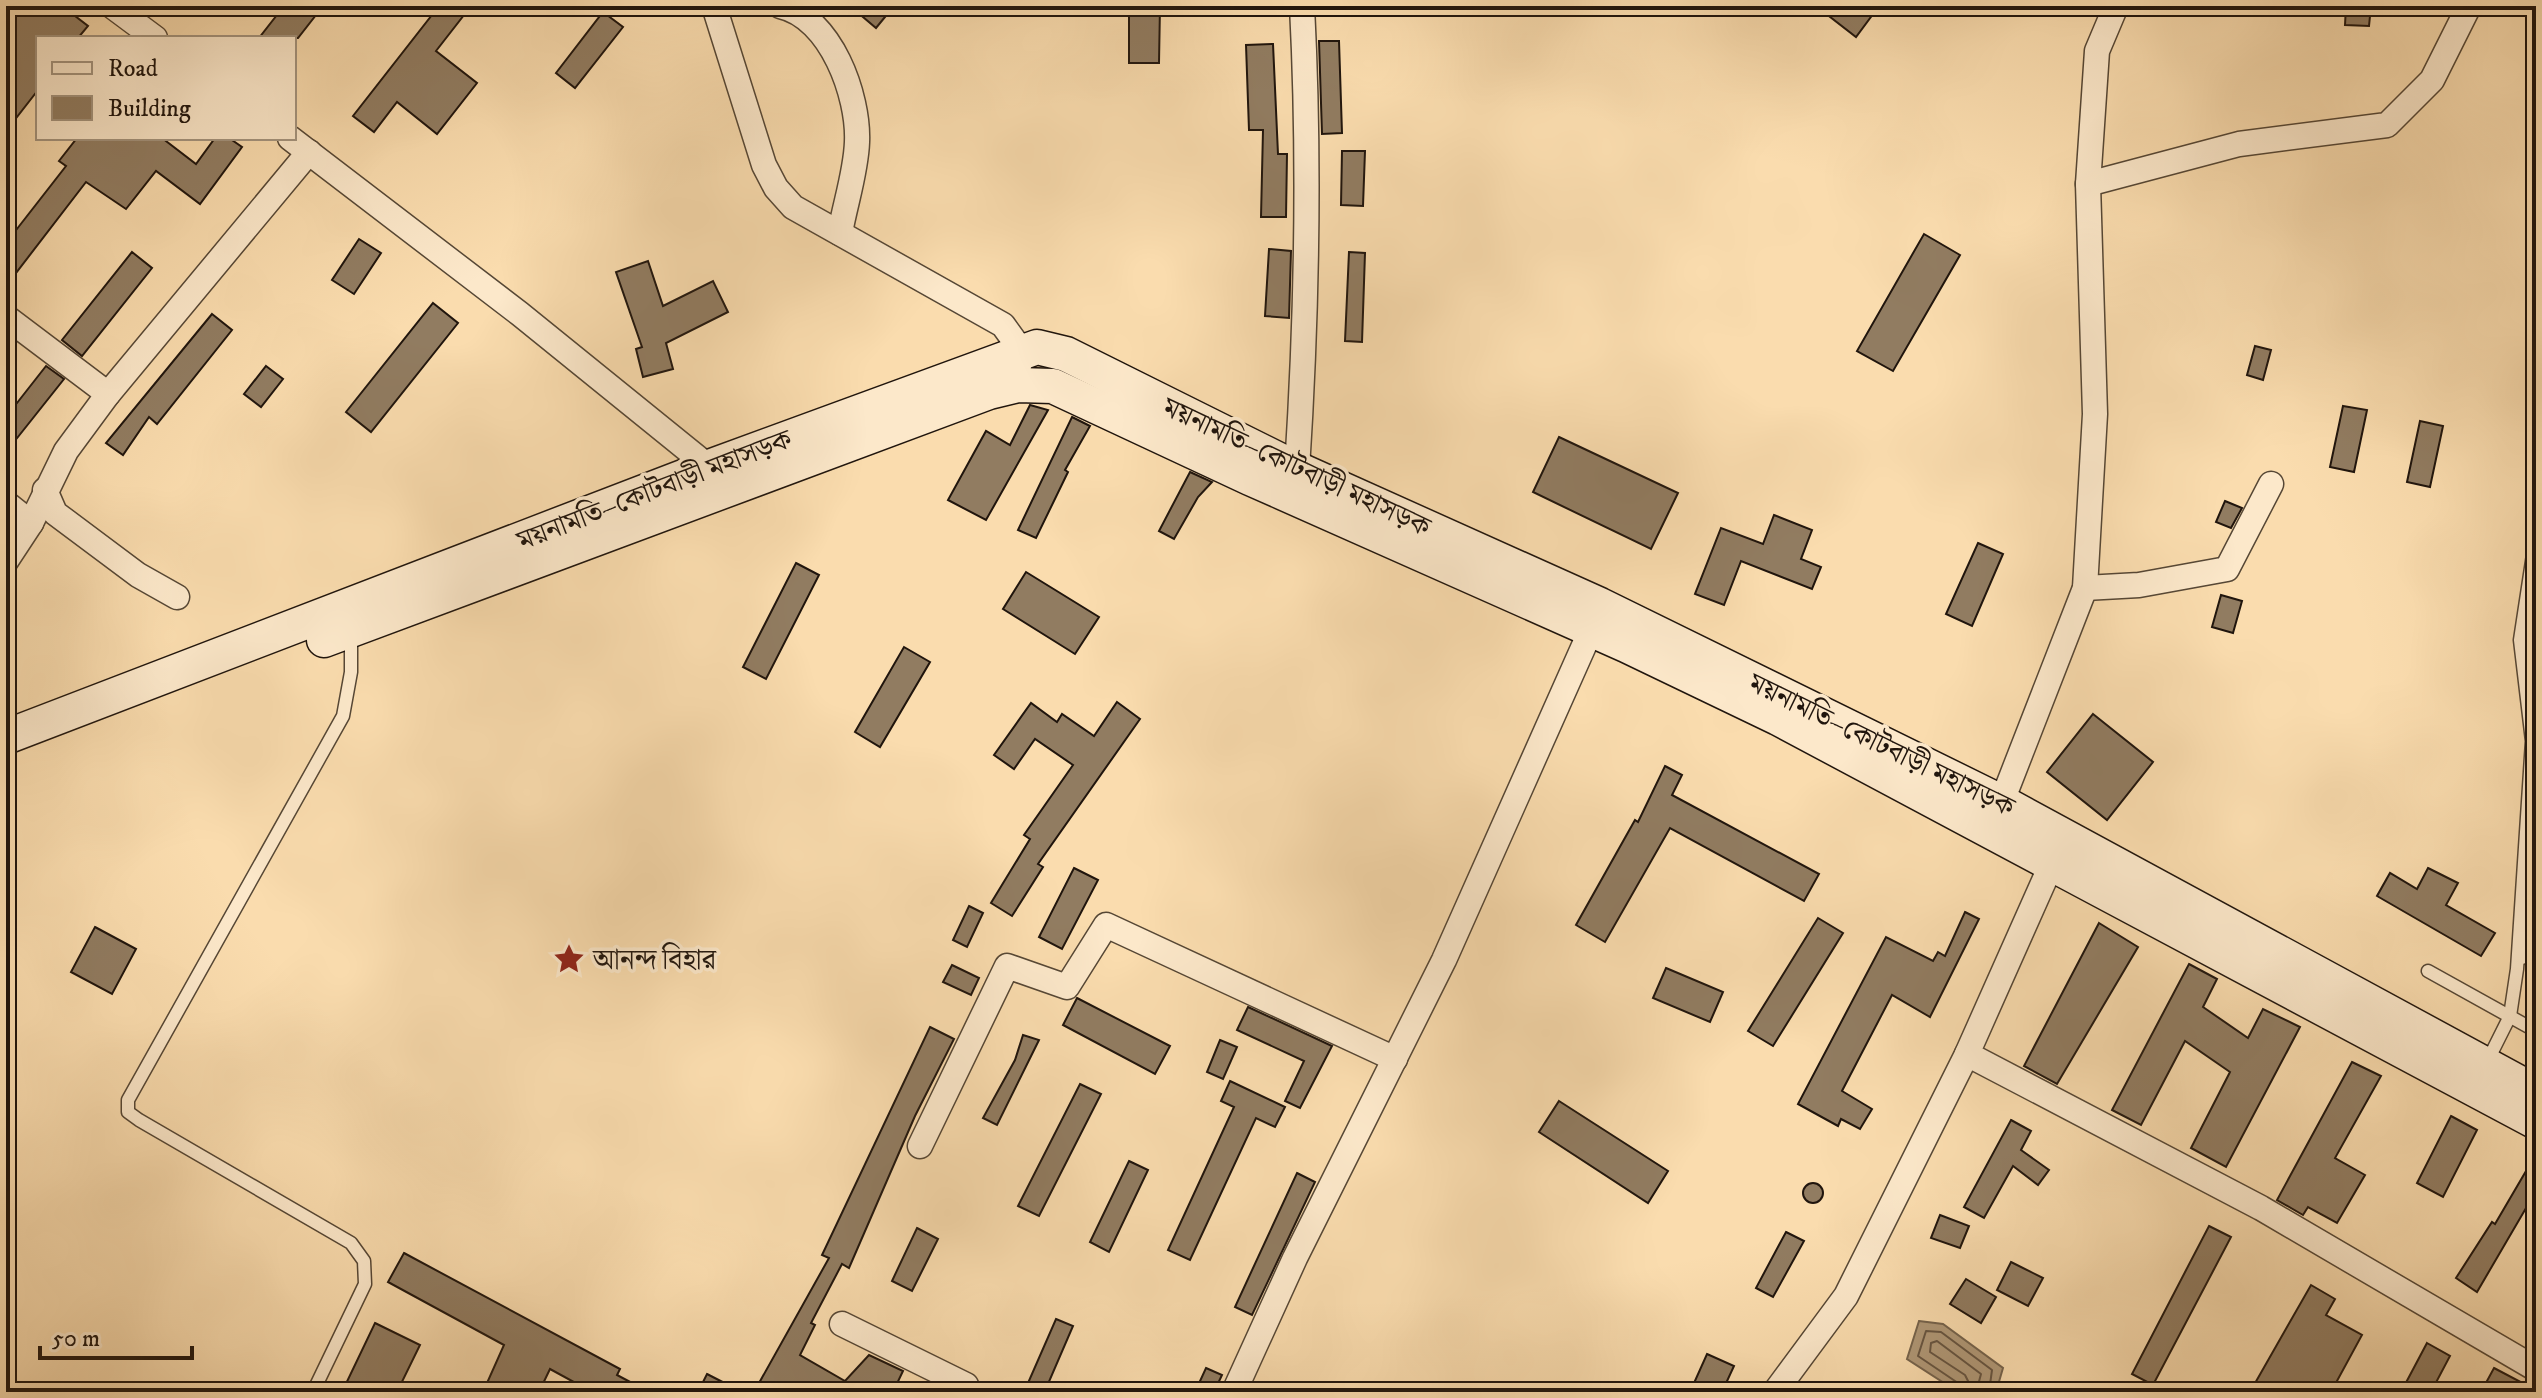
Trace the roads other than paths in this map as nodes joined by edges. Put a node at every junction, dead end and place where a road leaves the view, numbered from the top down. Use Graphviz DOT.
graph roads {
  1 [pos="112,6"];
  2 [pos="714,6"];
  3 [pos="780,6"];
  4 [pos="1302,6"];
  5 [pos="2116,6"];
  6 [pos="2469,6"];
  7 [pos="152,36"];
  8 [pos="300,145"];
  9 [pos="2088,184"];
  10 [pos="840,233"];
  11 [pos="6,317"];
  12 [pos="1021,350"];
  13 [pos="1018,385"];
  14 [pos="108,394"];
  15 [pos="1297,469"];
  16 [pos="711,480"];
  17 [pos="2271,484"];
  18 [pos="45,490"];
  19 [pos="6,503"];
  20 [pos="31,523"];
  21 [pos="2536,535"];
  22 [pos="6,561"];
  23 [pos="2085,588"];
  24 [pos="177,597"];
  25 [pos="347,619"];
  26 [pos="1591,630"];
  27 [pos="6,737"];
  28 [pos="6,759"];
  29 [pos="1996,816"];
  30 [pos="2052,863"];
  31 [pos="2536,925"];
  32 [pos="2517,969"];
  33 [pos="2428,971"];
  34 [pos="2510,1016"];
  35 [pos="2536,1031"];
  36 [pos="1967,1054"];
  37 [pos="1395,1059"];
  38 [pos="2486,1064"];
  39 [pos="2530,1104"];
  40 [pos="920,1146"];
  41 [pos="842,1324"];
  42 [pos="2536,1369"];
  43 [pos="313,1392"];
  44 [pos="963,1392"];
  45 [pos="1234,1392"];
  46 [pos="1775,1392"];
  1 -- 7 [label="street"];
  2 -- 10 [label="street"];
  3 -- 10 [label="street"];
  4 -- 15 [label="street"];
  5 -- 9 [label="street"];
  6 -- 9 [label="street"];
  8 -- 14 [label="street"];
  8 -- 16 [label="street"];
  9 -- 23 [label="street"];
  10 -- 12 [label="street"];
  11 -- 14 [label="street"];
  12 -- 13 [label="street"];
  12 -- 15 [label="main road, ময়নামতি–কোটবাড়ী মহাসড়ক"];
  12 -- 16 [label="main road, ময়নামতি–কোটবাড়ী মহাসড়ক"];
  13 -- 16 [label="main road, ময়নামতি–কোটবাড়ী মহাসড়ক"];
  13 -- 26 [label="main road, ময়নামতি–কোটবাড়ী মহাসড়ক"];
  14 -- 18 [label="street"];
  15 -- 29 [label="main road, ময়নামতি–কোটবাড়ী মহাসড়ক"];
  16 -- 25 [label="main road, ময়নামতি–কোটবাড়ী মহাসড়ক"];
  17 -- 23 [label="street"];
  18 -- 20 [label="street"];
  18 -- 24 [label="street"];
  19 -- 20 [label="street"];
  20 -- 22 [label="street"];
  21 -- 32 [label="lane"];
  23 -- 29 [label="street"];
  25 -- 27 [label="main road, ময়নামতি–কোটবাড়ী মহাসড়ক"];
  25 -- 28 [label="main road, ময়নামতি–কোটবাড়ী মহাসড়ক"];
  25 -- 43 [label="lane"];
  26 -- 29 [label="main road, ময়নামতি–কোটবাড়ী মহাসড়ক"];
  26 -- 37 [label="street"];
  29 -- 30 [label="main road, ময়নামতি–কোটবাড়ী মহাসড়ক"];
  29 -- 38 [label="main road, ময়নামতি–কোটবাড়ী মহাসড়ক"];
  30 -- 36 [label="street"];
  30 -- 39 [label="main road, ময়নামতি–কোটবাড়ী মহাসড়ক"];
  31 -- 32 [label="lane"];
  32 -- 34 [label="lane"];
  33 -- 34 [label="lane"];
  34 -- 35 [label="lane"];
  34 -- 38 [label="lane"];
  36 -- 42 [label="street"];
  36 -- 46 [label="street"];
  37 -- 40 [label="street"];
  37 -- 45 [label="street"];
  38 -- 39 [label="main road, ময়নামতি–কোটবাড়ী মহাসড়ক"];
  41 -- 44 [label="street"];
}
